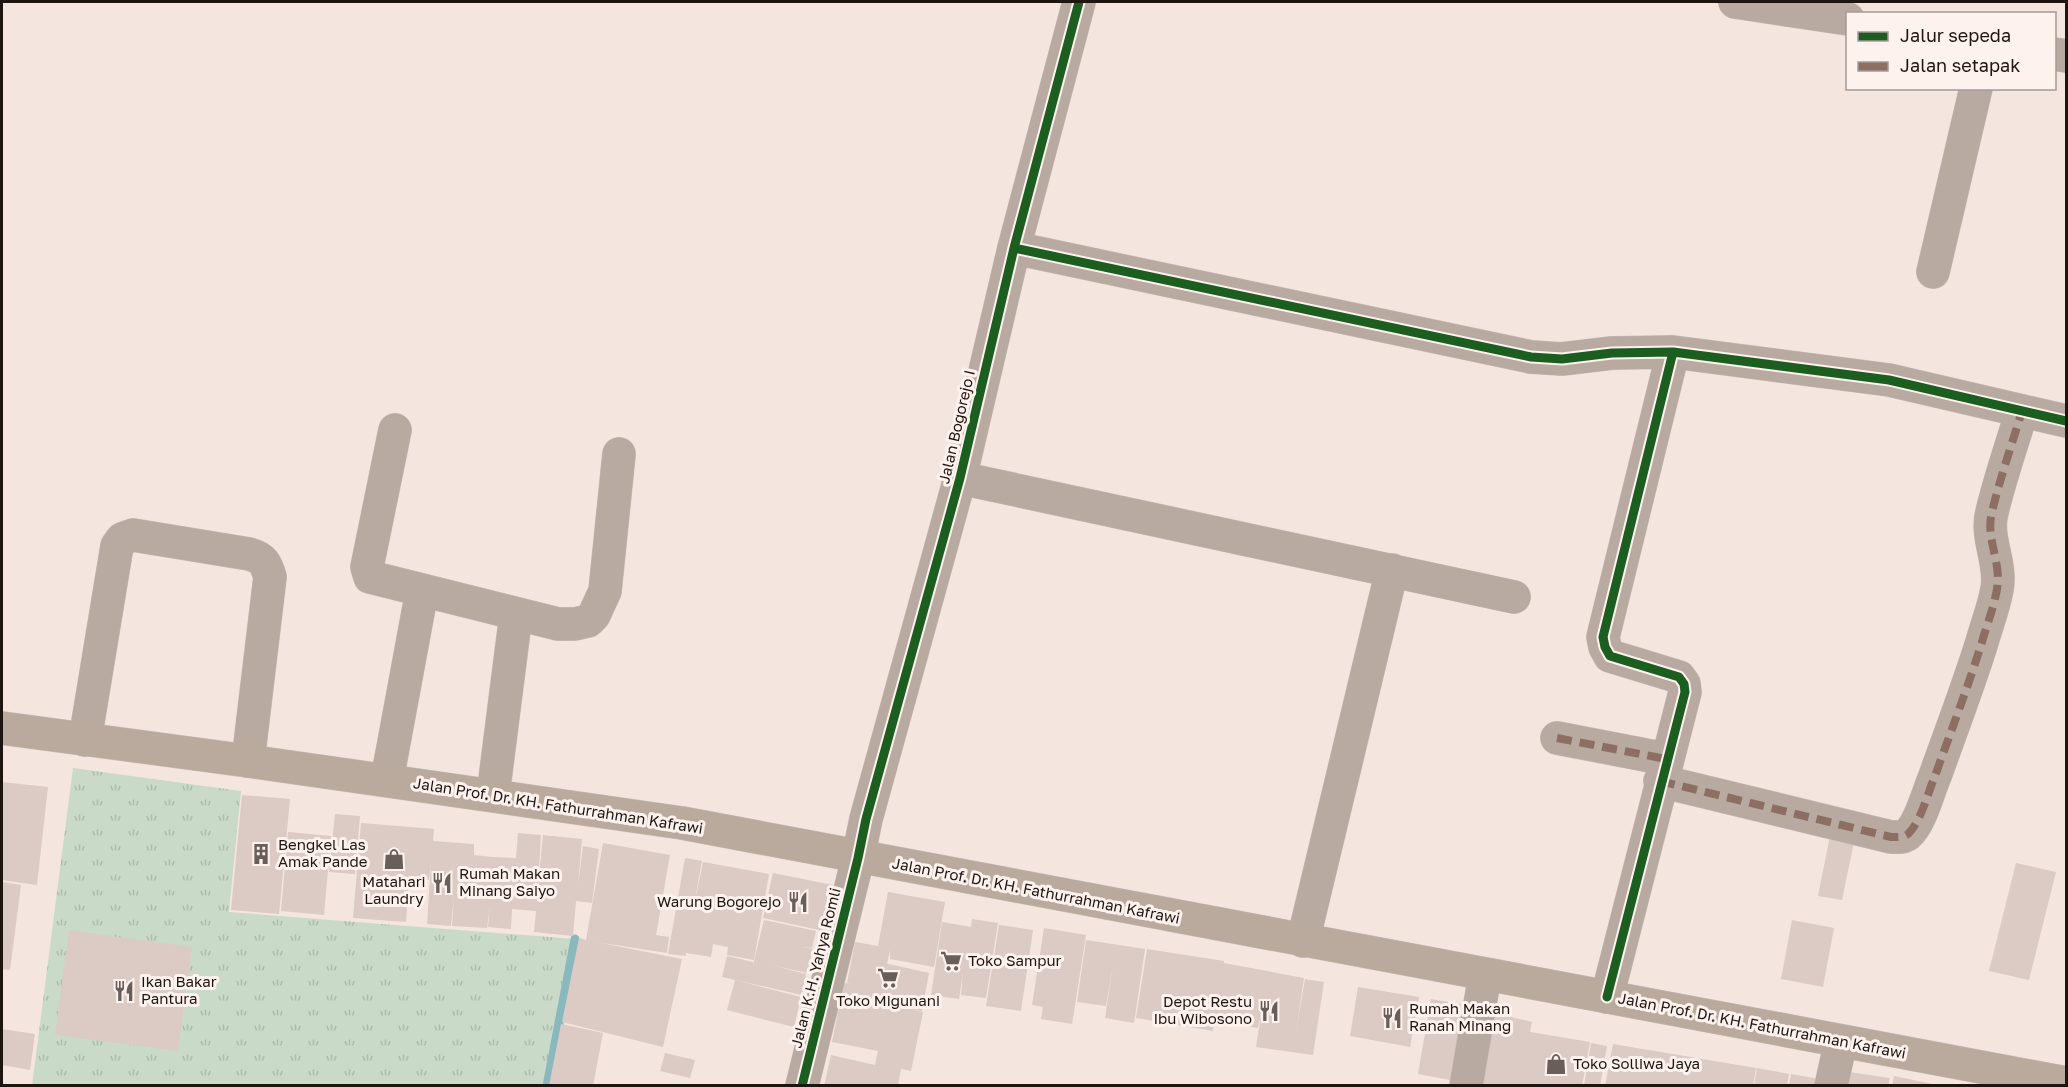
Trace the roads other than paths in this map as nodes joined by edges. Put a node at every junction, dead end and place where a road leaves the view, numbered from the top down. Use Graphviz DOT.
graph roads {
  1 [pos="1079,2"];
  2 [pos="1735,2"];
  3 [pos="1846,19"];
  4 [pos="1976,90"];
  5 [pos="1014,248"];
  6 [pos="1934,272"];
  7 [pos="1673,352"];
  8 [pos="2022,411"];
  9 [pos="2067,421"];
  10 [pos="395,430"];
  11 [pos="619,454"];
  12 [pos="960,478"];
  13 [pos="1392,570"];
  14 [pos="422,591"];
  15 [pos="1514,597"];
  16 [pos="516,614"];
  17 [pos="2,728"];
  18 [pos="1557,738"];
  19 [pos="85,740"];
  20 [pos="248,760"];
  21 [pos="1663,770"];
  22 [pos="387,780"];
  23 [pos="493,795"];
  24 [pos="858,858"];
  25 [pos="1303,941"];
  26 [pos="1485,975"];
  27 [pos="1607,997"];
  28 [pos="1841,1041"];
  29 [pos="2067,1083"];
  30 [pos="802,1086"];
  31 [pos="1466,1086"];
  32 [pos="1831,1086"];
  1 -- 5 [label="street, Jalan Bogorejo I"];
  2 -- 3 [label="street"];
  4 -- 6 [label="street"];
  5 -- 7 [label="street"];
  5 -- 12 [label="street, Jalan Bogorejo I"];
  7 -- 8 [label="street"];
  7 -- 21 [label="street"];
  8 -- 9 [label="street"];
  8 -- 21 [label="street"];
  10 -- 14 [label="street"];
  11 -- 16 [label="street"];
  12 -- 13 [label="street"];
  12 -- 24 [label="street, Jalan Bogorejo I"];
  13 -- 15 [label="street"];
  13 -- 25 [label="street"];
  14 -- 16 [label="street"];
  14 -- 22 [label="street"];
  16 -- 23 [label="street"];
  17 -- 19 [label="main road, Jalan Prof. Dr. KH. Fathurrahman Kafrawi"];
  18 -- 21 [label="street"];
  19 -- 20 [label="main road, Jalan Prof. Dr. KH. Fathurrahman Kafrawi"];
  19 -- 20 [label="street"];
  20 -- 22 [label="main road, Jalan Prof. Dr. KH. Fathurrahman Kafrawi"];
  21 -- 27 [label="street"];
  22 -- 23 [label="main road, Jalan Prof. Dr. KH. Fathurrahman Kafrawi"];
  23 -- 24 [label="main road, Jalan Prof. Dr. KH. Fathurrahman Kafrawi"];
  24 -- 25 [label="main road, Jalan Prof. Dr. KH. Fathurrahman Kafrawi"];
  24 -- 30 [label="street, Jalan K.H. Yahya Romli"];
  25 -- 26 [label="main road, Jalan Prof. Dr. KH. Fathurrahman Kafrawi"];
  26 -- 27 [label="main road, Jalan Prof. Dr. KH. Fathurrahman Kafrawi"];
  26 -- 31 [label="street"];
  27 -- 28 [label="main road, Jalan Prof. Dr. KH. Fathurrahman Kafrawi"];
  28 -- 29 [label="main road, Jalan Prof. Dr. KH. Fathurrahman Kafrawi"];
  28 -- 32 [label="street"];
}
